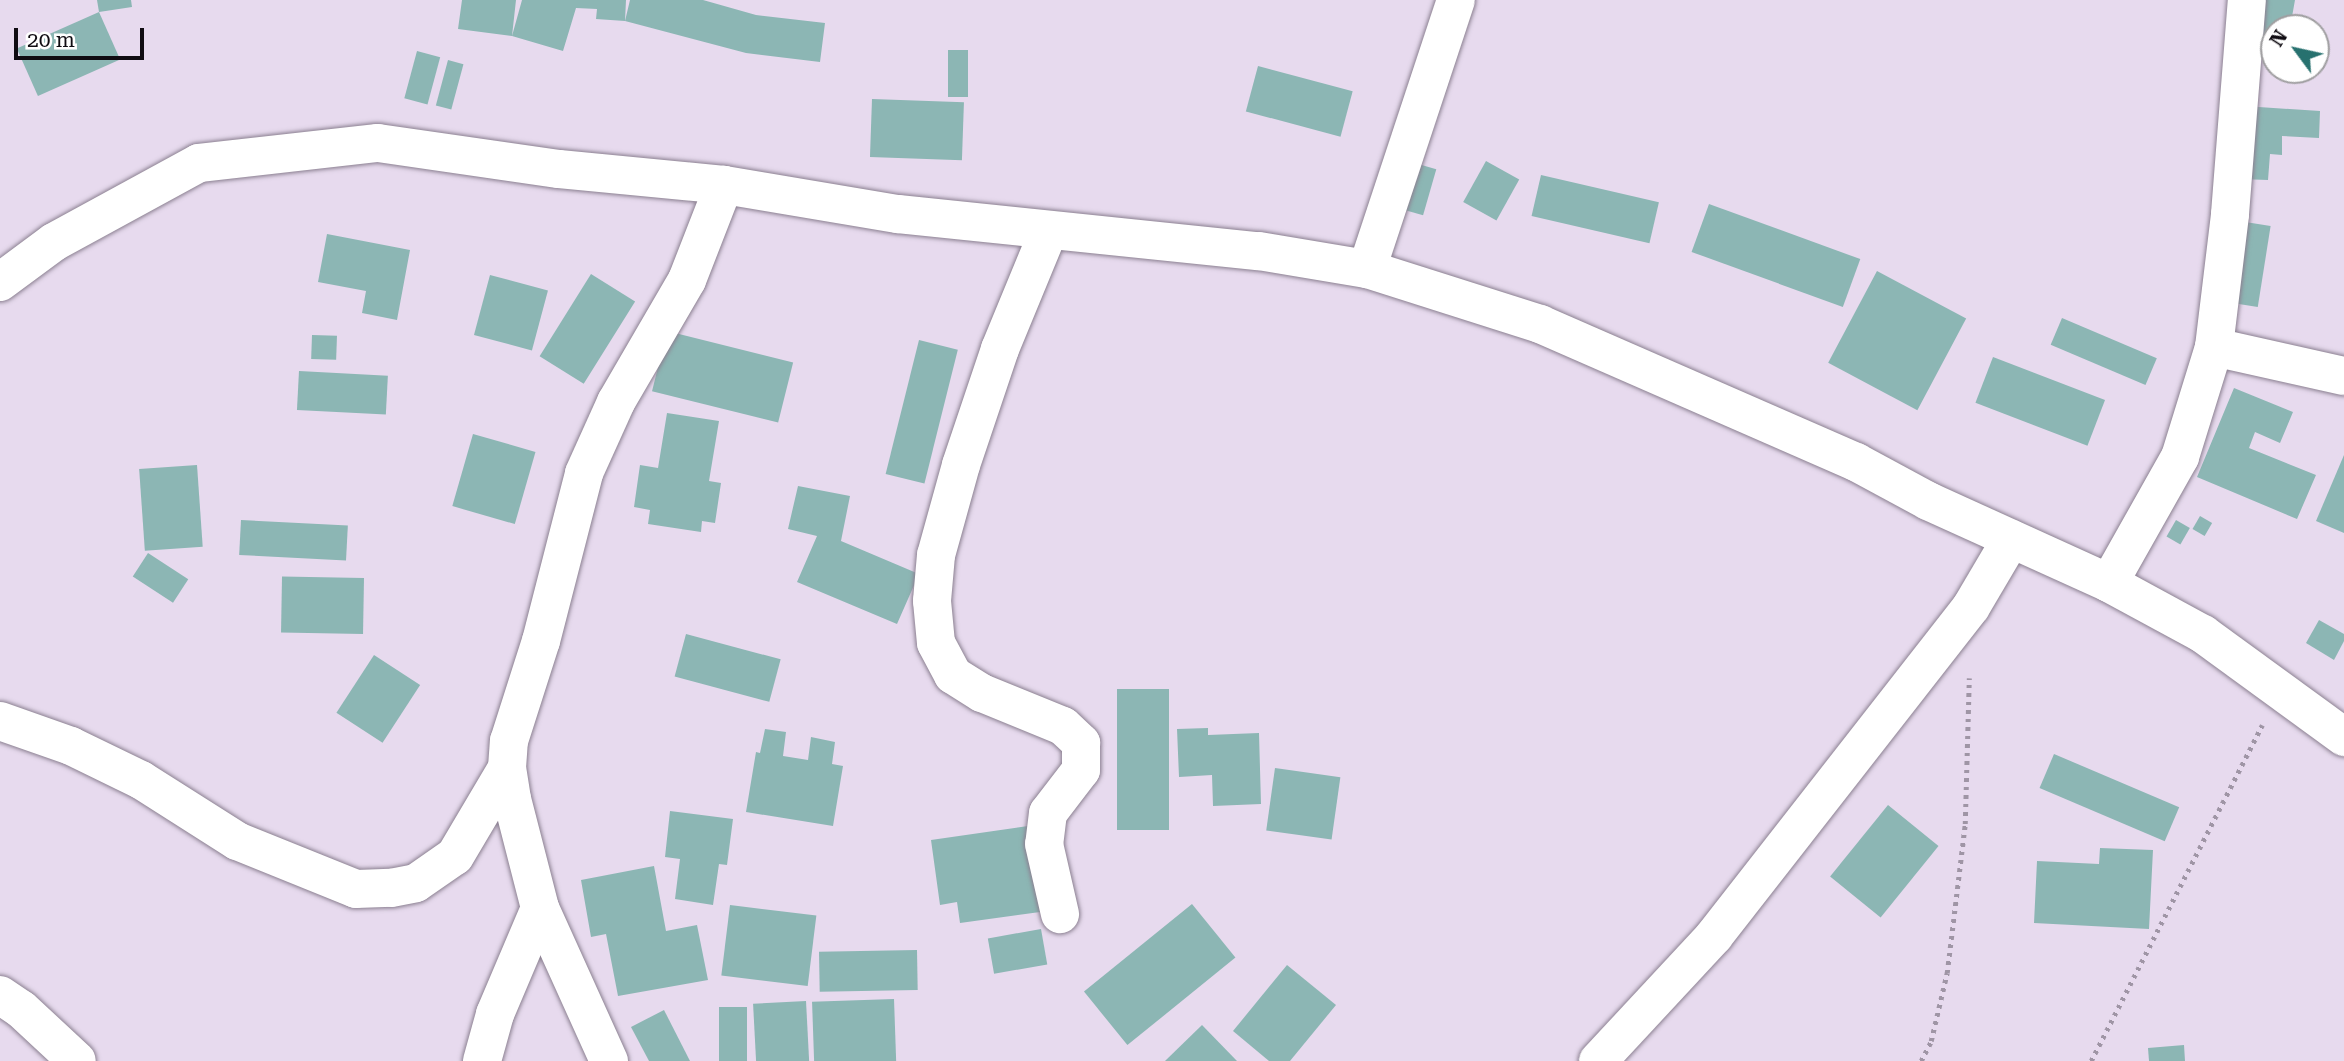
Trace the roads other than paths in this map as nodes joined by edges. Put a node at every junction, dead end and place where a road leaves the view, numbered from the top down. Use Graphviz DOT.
graph roads {
  1 [pos="1456,0"];
  2 [pos="2248,0"];
  3 [pos="724,185"];
  4 [pos="1049,230"];
  5 [pos="1367,269"];
  6 [pos="0,282"];
  7 [pos="2214,347"];
  8 [pos="2344,376"];
  9 [pos="2011,539"];
  10 [pos="2109,583"];
  11 [pos="0,721"];
  12 [pos="2344,737"];
  13 [pos="507,768"];
  14 [pos="540,908"];
  15 [pos="1059,914"];
  16 [pos="0,995"];
  17 [pos="77,1061"];
  18 [pos="482,1061"];
  19 [pos="609,1061"];
  20 [pos="1598,1061"];
  1 -- 5 [label="street"];
  2 -- 7 [label="street"];
  3 -- 4 [label="street"];
  3 -- 6 [label="street"];
  3 -- 13 [label="street"];
  4 -- 5 [label="street"];
  4 -- 15 [label="street"];
  5 -- 9 [label="street"];
  7 -- 8 [label="street"];
  7 -- 10 [label="street"];
  9 -- 10 [label="street"];
  9 -- 20 [label="street"];
  10 -- 12 [label="street"];
  11 -- 13 [label="street"];
  13 -- 14 [label="street"];
  14 -- 18 [label="street"];
  14 -- 19 [label="street"];
  16 -- 17 [label="street"];
}
